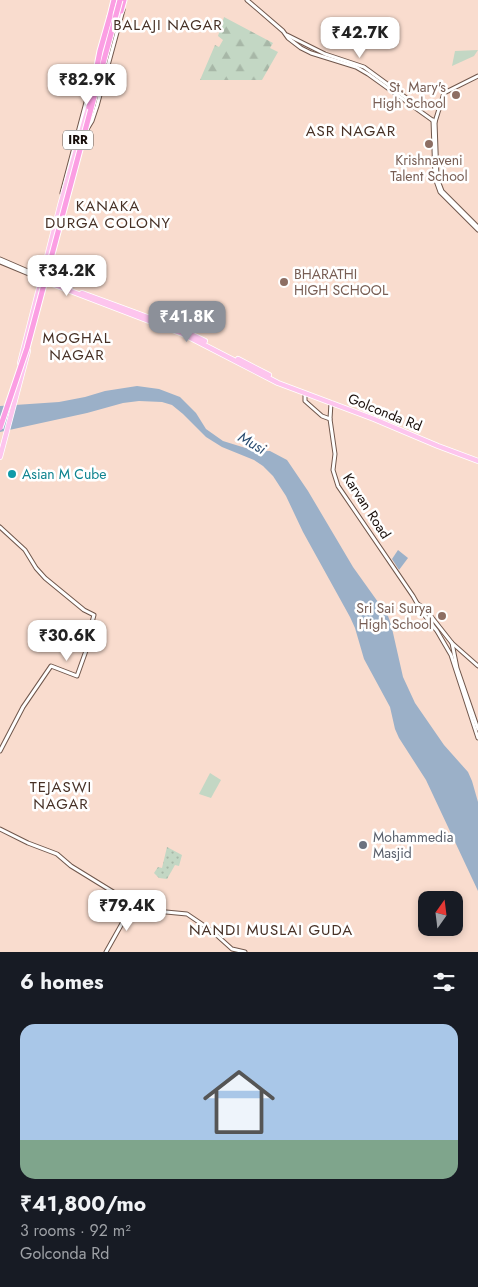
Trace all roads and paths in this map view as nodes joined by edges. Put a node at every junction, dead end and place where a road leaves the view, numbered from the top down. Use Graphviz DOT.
graph roads {
  1 [pos="120,0"];
  2 [pos="247,0"];
  3 [pos="106,36"];
  4 [pos="478,76"];
  5 [pos="89,111"];
  6 [pos="434,121"];
  7 [pos="72,164"];
  8 [pos="78,165"];
  9 [pos="478,228"];
  10 [pos="48,254"];
  11 [pos="0,260"];
  12 [pos="46,261"];
  13 [pos="41,280"];
  14 [pos="48,281"];
  15 [pos="35,303"];
  16 [pos="41,303"];
  17 [pos="18,382"];
  18 [pos="305,394"];
  19 [pos="331,403"];
  20 [pos="0,419"];
  21 [pos="330,419"];
  22 [pos="0,428"];
  23 [pos="2,444"];
  24 [pos="0,457"];
  25 [pos="478,461"];
  26 [pos="0,527"];
  27 [pos="418,604"];
  28 [pos="452,643"];
  29 [pos="446,646"];
  30 [pos="478,666"];
  31 [pos="478,729"];
  32 [pos="478,738"];
  33 [pos="0,751"];
  34 [pos="0,829"];
  35 [pos="133,904"];
  36 [pos="106,952"];
  37 [pos="245,952"];
  1 -- 3 [label="main road, IRR"];
  1 -- 5 [label="highway, bridge"];
  1 -- 5 [label="highway, bridge"];
  1 -- 5 [label="highway, bridge"];
  1 -- 8 [label="main road, IRR"];
  2 -- 6 [label="street"];
  3 -- 7 [label="main road, IRR"];
  3 -- 10 [label="street"];
  4 -- 6 [label="street"];
  5 -- 20 [label="highway, bridge"];
  5 -- 22 [label="highway, bridge"];
  6 -- 9 [label="street"];
  7 -- 8 [label="main road"];
  7 -- 10 [label="main road, IRR"];
  8 -- 14 [label="main road, IRR"];
  10 -- 12 [label="main road, IRR"];
  11 -- 12 [label="street"];
  11 -- 13 [label="street"];
  12 -- 13 [label="main road, IRR"];
  13 -- 15 [label="main road, IRR"];
  14 -- 16 [label="main road"];
  14 -- 18 [label="main road, Golconda Rd"];
  15 -- 16 [label="main road"];
  15 -- 17 [label="main road, IRR"];
  16 -- 17 [label="main road, IRR"];
  17 -- 23 [label="main road, IRR"];
  18 -- 19 [label="main road, Golconda Rd"];
  18 -- 21 [label="street"];
  19 -- 21 [label="street, Karvan Road"];
  19 -- 25 [label="main road, Golconda Rd"];
  21 -- 27 [label="street, Karvan Road"];
  23 -- 24 [label="main road, IRR"];
  26 -- 33 [label="street"];
  27 -- 28 [label="street, Karvan Road"];
  27 -- 29 [label="street, Karvan Road"];
  28 -- 29 [label="street"];
  28 -- 30 [label="street, Karvan Road"];
  28 -- 31 [label="street"];
  29 -- 32 [label="street, Karvan Road"];
  34 -- 35 [label="street"];
  35 -- 36 [label="street"];
  35 -- 37 [label="street"];
}
